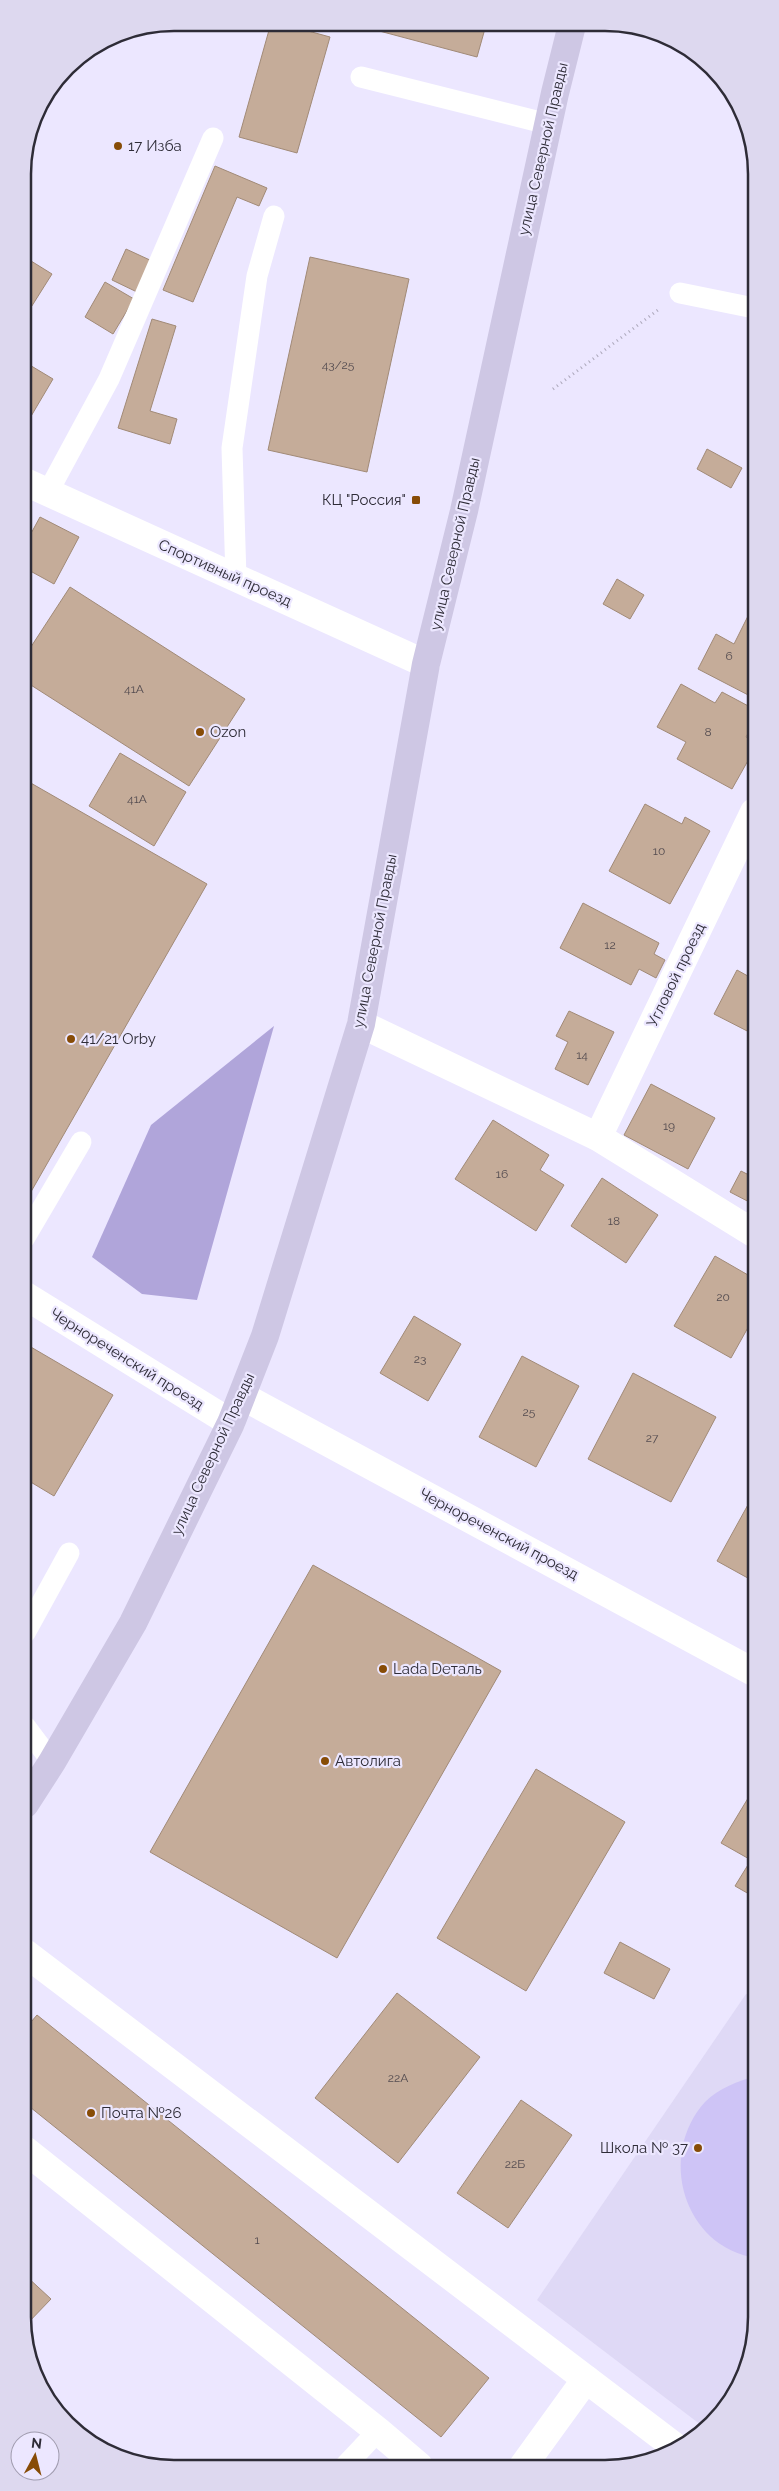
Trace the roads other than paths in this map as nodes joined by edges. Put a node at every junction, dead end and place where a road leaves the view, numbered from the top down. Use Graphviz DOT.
graph roads {
  1 [pos="571,31"];
  2 [pos="361,78"];
  3 [pos="548,124"];
  4 [pos="213,138"];
  5 [pos="274,216"];
  6 [pos="680,293"];
  7 [pos="748,307"];
  8 [pos="32,485"];
  9 [pos="48,492"];
  10 [pos="236,578"];
  11 [pos="426,664"];
  12 [pos="748,825"];
  13 [pos="361,1024"];
  14 [pos="598,1137"];
  15 [pos="81,1142"];
  16 [pos="32,1226"];
  17 [pos="748,1229"];
  18 [pos="31,1300"];
  19 [pos="242,1396"];
  20 [pos="231,1423"];
  21 [pos="69,1553"];
  22 [pos="31,1620"];
  23 [pos="747,1666"];
  24 [pos="31,1734"];
  25 [pos="52,1762"];
  26 [pos="31,1794"];
  27 [pos="31,1958"];
  28 [pos="31,2155"];
  29 [pos="586,2379"];
  30 [pos="378,2431"];
  31 [pos="671,2443"];
  32 [pos="351,2460"];
  33 [pos="412,2460"];
  34 [pos="526,2460"];
  1 -- 3 [label="main road, улица Северной Правды"];
  2 -- 3 [label="lane"];
  3 -- 11 [label="main road, улица Северной Правды"];
  4 -- 9 [label="lane"];
  5 -- 10 [label="lane"];
  6 -- 7 [label="lane"];
  8 -- 9 [label="street, Спортивный проезд"];
  9 -- 10 [label="street, Спортивный проезд"];
  10 -- 11 [label="street, Спортивный проезд"];
  11 -- 13 [label="main road, улица Северной Правды"];
  12 -- 14 [label="street, Угловой проезд"];
  13 -- 14 [label="street"];
  13 -- 19 [label="main road, улица Северной Правды"];
  14 -- 17 [label="street"];
  15 -- 16 [label="lane"];
  18 -- 20 [label="street, Чернореченский проезд"];
  19 -- 20 [label="main road, улица Северной Правды"];
  19 -- 23 [label="street, Чернореченский проезд"];
  20 -- 25 [label="main road, улица Северной Правды"];
  21 -- 22 [label="lane"];
  24 -- 25 [label="lane"];
  25 -- 26 [label="main road, улица Северной Правды"];
  27 -- 29 [label="street"];
  28 -- 30 [label="street"];
  29 -- 31 [label="street"];
  29 -- 34 [label="street"];
  30 -- 32 [label="lane"];
  30 -- 33 [label="street"];
}
